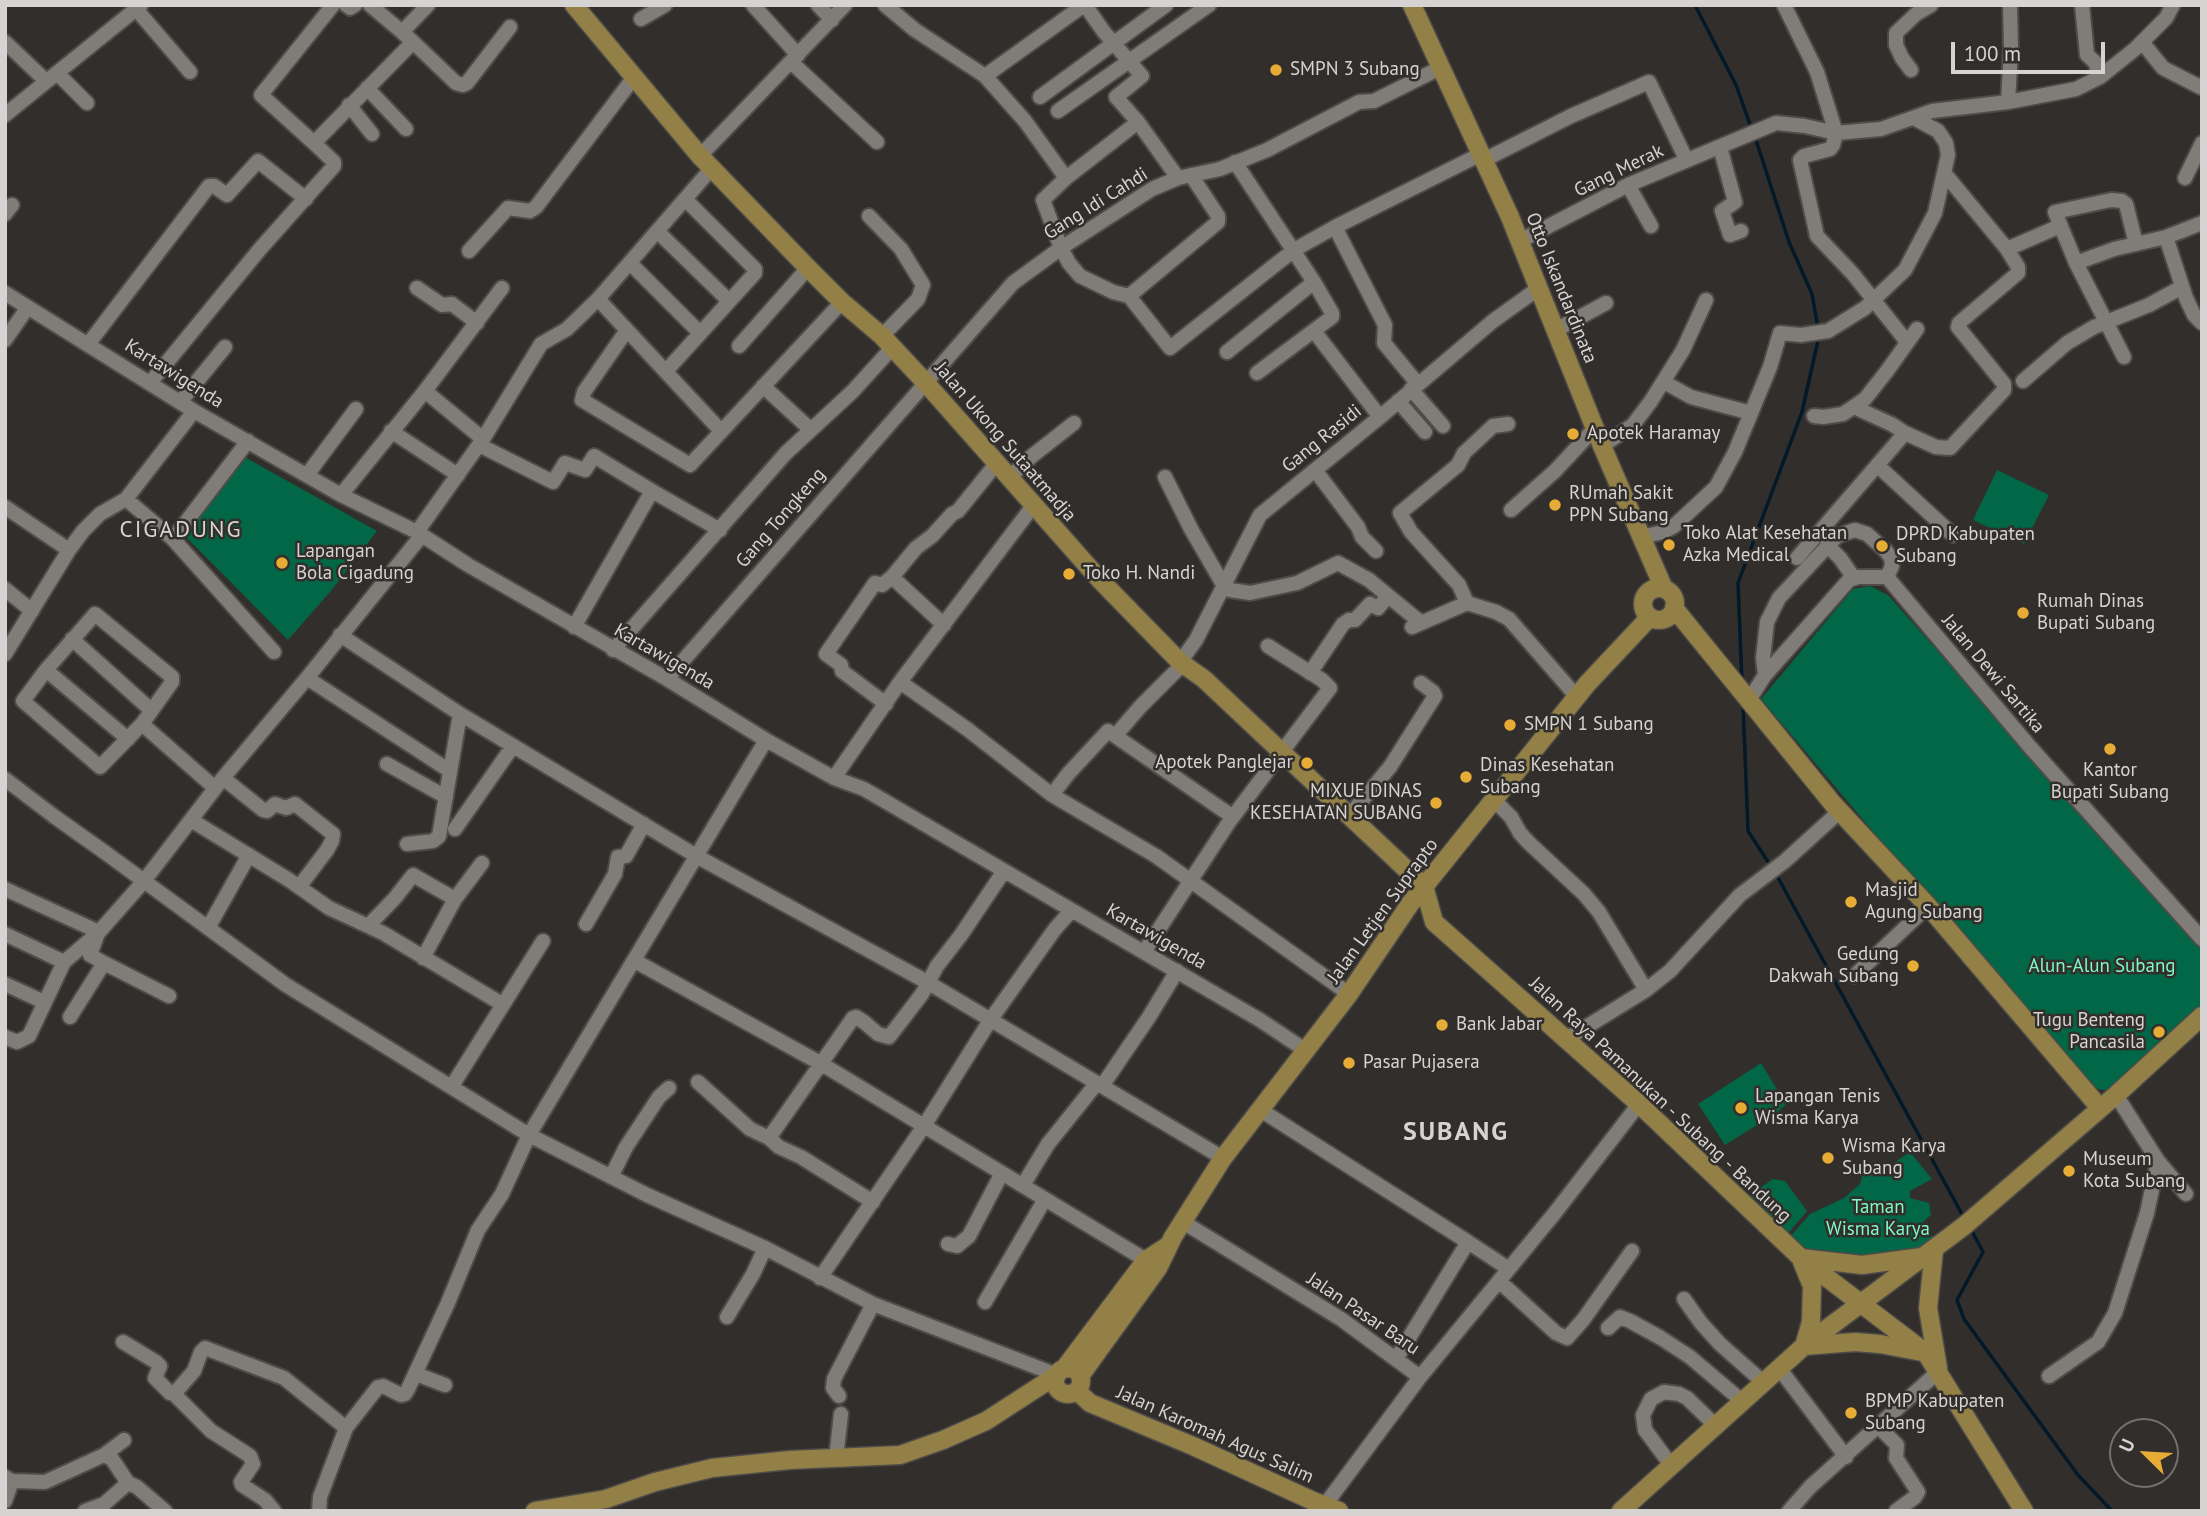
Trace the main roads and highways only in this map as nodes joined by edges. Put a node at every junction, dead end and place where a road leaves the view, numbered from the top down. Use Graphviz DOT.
graph roads {
  1 [pos="574,5"];
  2 [pos="1412,5"];
  3 [pos="1664,589"];
  4 [pos="1674,608"];
  5 [pos="1650,617"];
  6 [pos="1424,886"];
  7 [pos="1399,919"];
  8 [pos="1434,922"];
  9 [pos="2202,1016"];
  10 [pos="2099,1108"];
  11 [pos="1930,1253"];
  12 [pos="1801,1258"];
  13 [pos="1862,1304"];
  14 [pos="1804,1346"];
  15 [pos="1926,1353"];
  16 [pos="1939,1371"];
  17 [pos="1068,1381"];
  18 [pos="612,1505"];
  19 [pos="1321,1507"];
  20 [pos="2019,1508"];
  21 [pos="535,1511"];
  22 [pos="1621,1511"];
  1 -- 6 [label="main road, Jalan Ukong Sutaatmadja"];
  2 -- 3 [label="main road, Otto Iskandardinata"];
  3 -- 4 [label="main road"];
  3 -- 5 [label="main road"];
  4 -- 5 [label="main road"];
  4 -- 10 [label="main road"];
  5 -- 6 [label="main road, Jalan Letjen Suprapto"];
  6 -- 7 [label="main road, Jalan Letjen Suprapto"];
  6 -- 8 [label="main road"];
  7 -- 8 [label="main road"];
  7 -- 17 [label="main road, Jalan Letjen Suprapto"];
  8 -- 12 [label="main road, Jalan Raya Pamanukan - Subang - Bandung"];
  9 -- 10 [label="main road"];
  10 -- 11 [label="main road"];
  11 -- 12 [label="main road"];
  11 -- 13 [label="main road"];
  11 -- 16 [label="main road"];
  12 -- 13 [label="main road, Jalan Raya Pamanukan - Subang - Bandung"];
  12 -- 14 [label="main road"];
  13 -- 14 [label="main road"];
  13 -- 15 [label="main road, Jalan Raya Pamanukan - Subang - Bandung"];
  14 -- 15 [label="main road"];
  14 -- 22 [label="main road"];
  15 -- 16 [label="main road, Jalan Raya Pamanukan - Subang - Bandung"];
  16 -- 20 [label="main road, Jalan Raya Pamanukan - Subang - Bandung"];
  17 -- 18 [label="main road"];
  17 -- 19 [label="main road, Jalan Karomah Agus Salim"];
  18 -- 21 [label="main road"];
}
